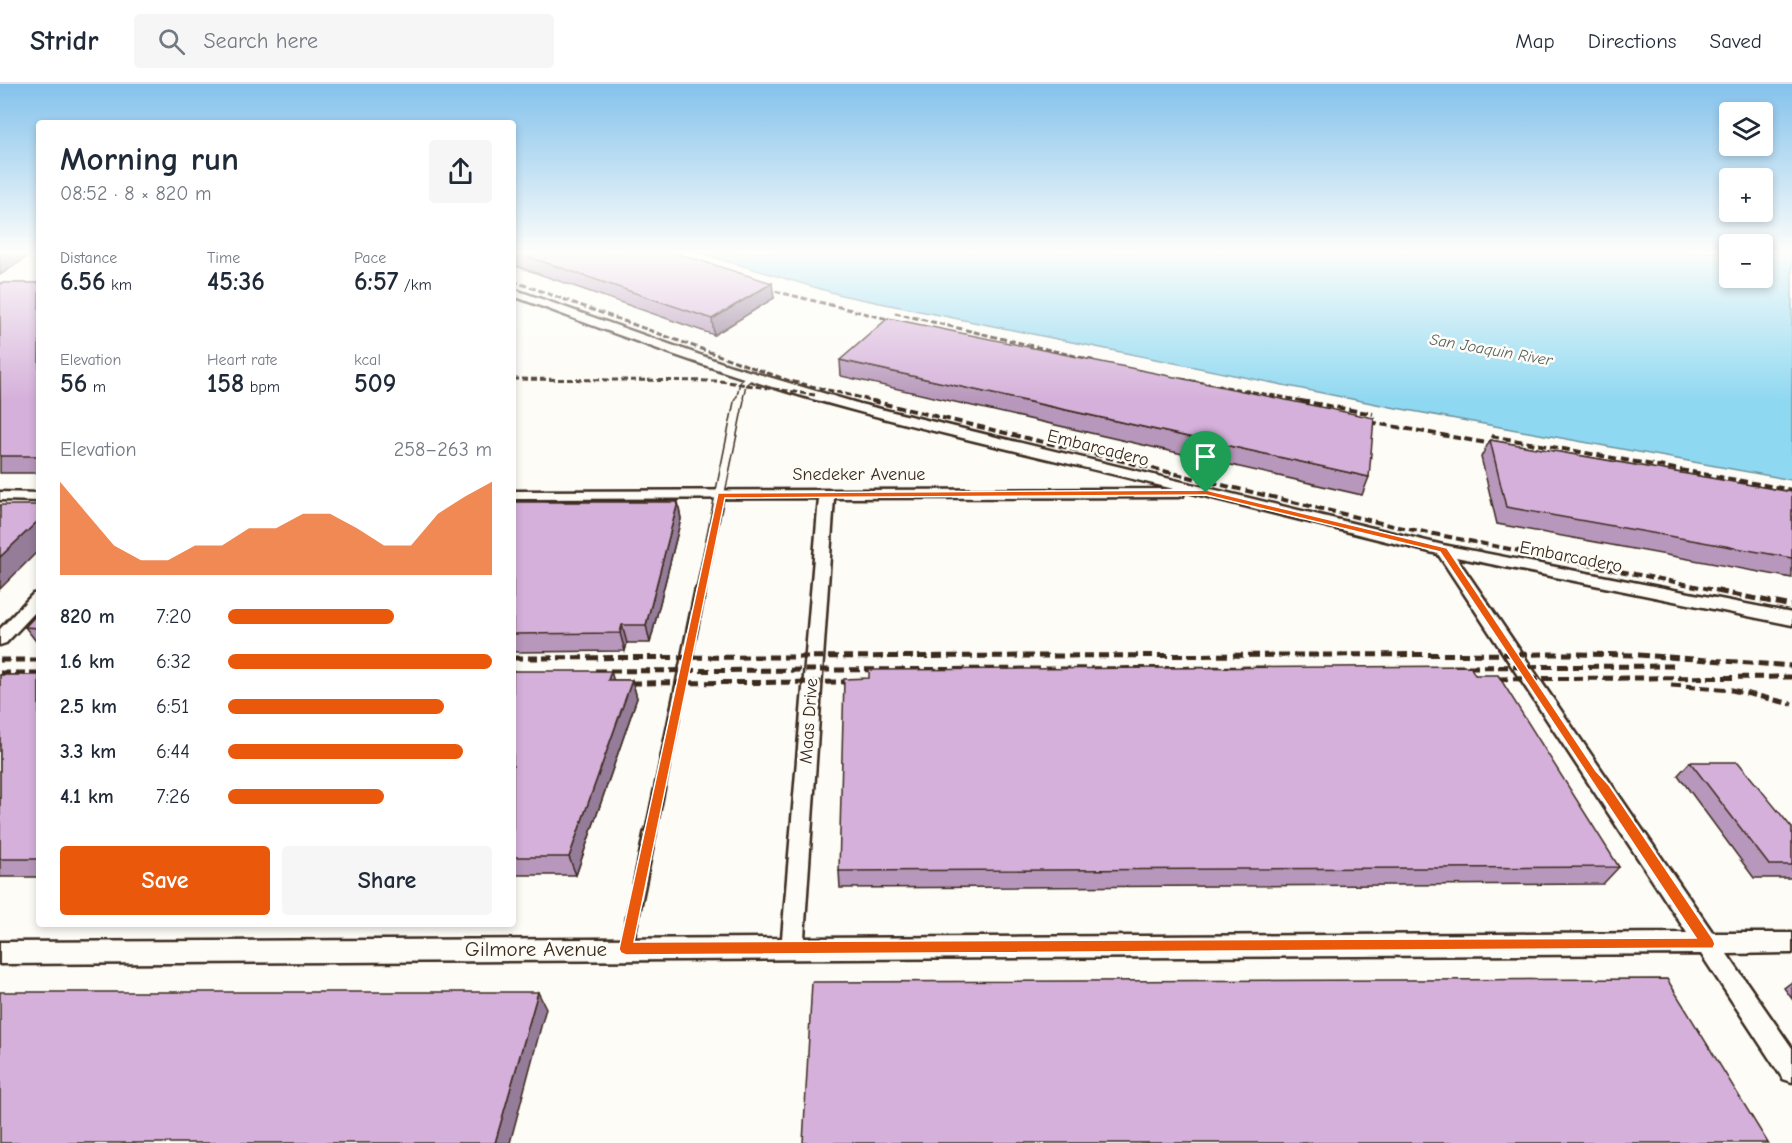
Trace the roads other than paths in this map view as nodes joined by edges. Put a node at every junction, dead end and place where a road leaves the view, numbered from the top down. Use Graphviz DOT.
graph roads {
  1 [pos="538,301"];
  2 [pos="750,377"];
  3 [pos="1206,493"];
  4 [pos="827,494"];
  5 [pos="516,495"];
  6 [pos="721,495"];
  7 [pos="0,496"];
  8 [pos="36,496"];
  9 [pos="1443,550"];
  10 [pos="36,601"];
  11 [pos="1792,620"];
  12 [pos="0,639"];
  13 [pos="1792,943"];
  14 [pos="1708,944"];
  15 [pos="792,948"];
  16 [pos="626,949"];
  17 [pos="0,953"];
  18 [pos="1792,1070"];
  1 -- 2 [label="street, Embarcadero"];
  2 -- 3 [label="street, Embarcadero"];
  2 -- 6 [label="lane"];
  3 -- 4 [label="street, Snedeker Avenue"];
  3 -- 9 [label="street, Embarcadero"];
  4 -- 6 [label="street, Snedeker Avenue"];
  4 -- 15 [label="street, Maas Drive"];
  5 -- 6 [label="street, Snedeker Avenue"];
  6 -- 16 [label="lane"];
  7 -- 8 [label="street"];
  9 -- 11 [label="street, Embarcadero"];
  9 -- 14 [label="street"];
  10 -- 12 [label="street"];
  13 -- 14 [label="street, Gilmore Avenue"];
  14 -- 15 [label="street, Gilmore Avenue"];
  14 -- 18 [label="street"];
  15 -- 16 [label="street, Gilmore Avenue"];
  16 -- 17 [label="street, Gilmore Avenue"];
}
